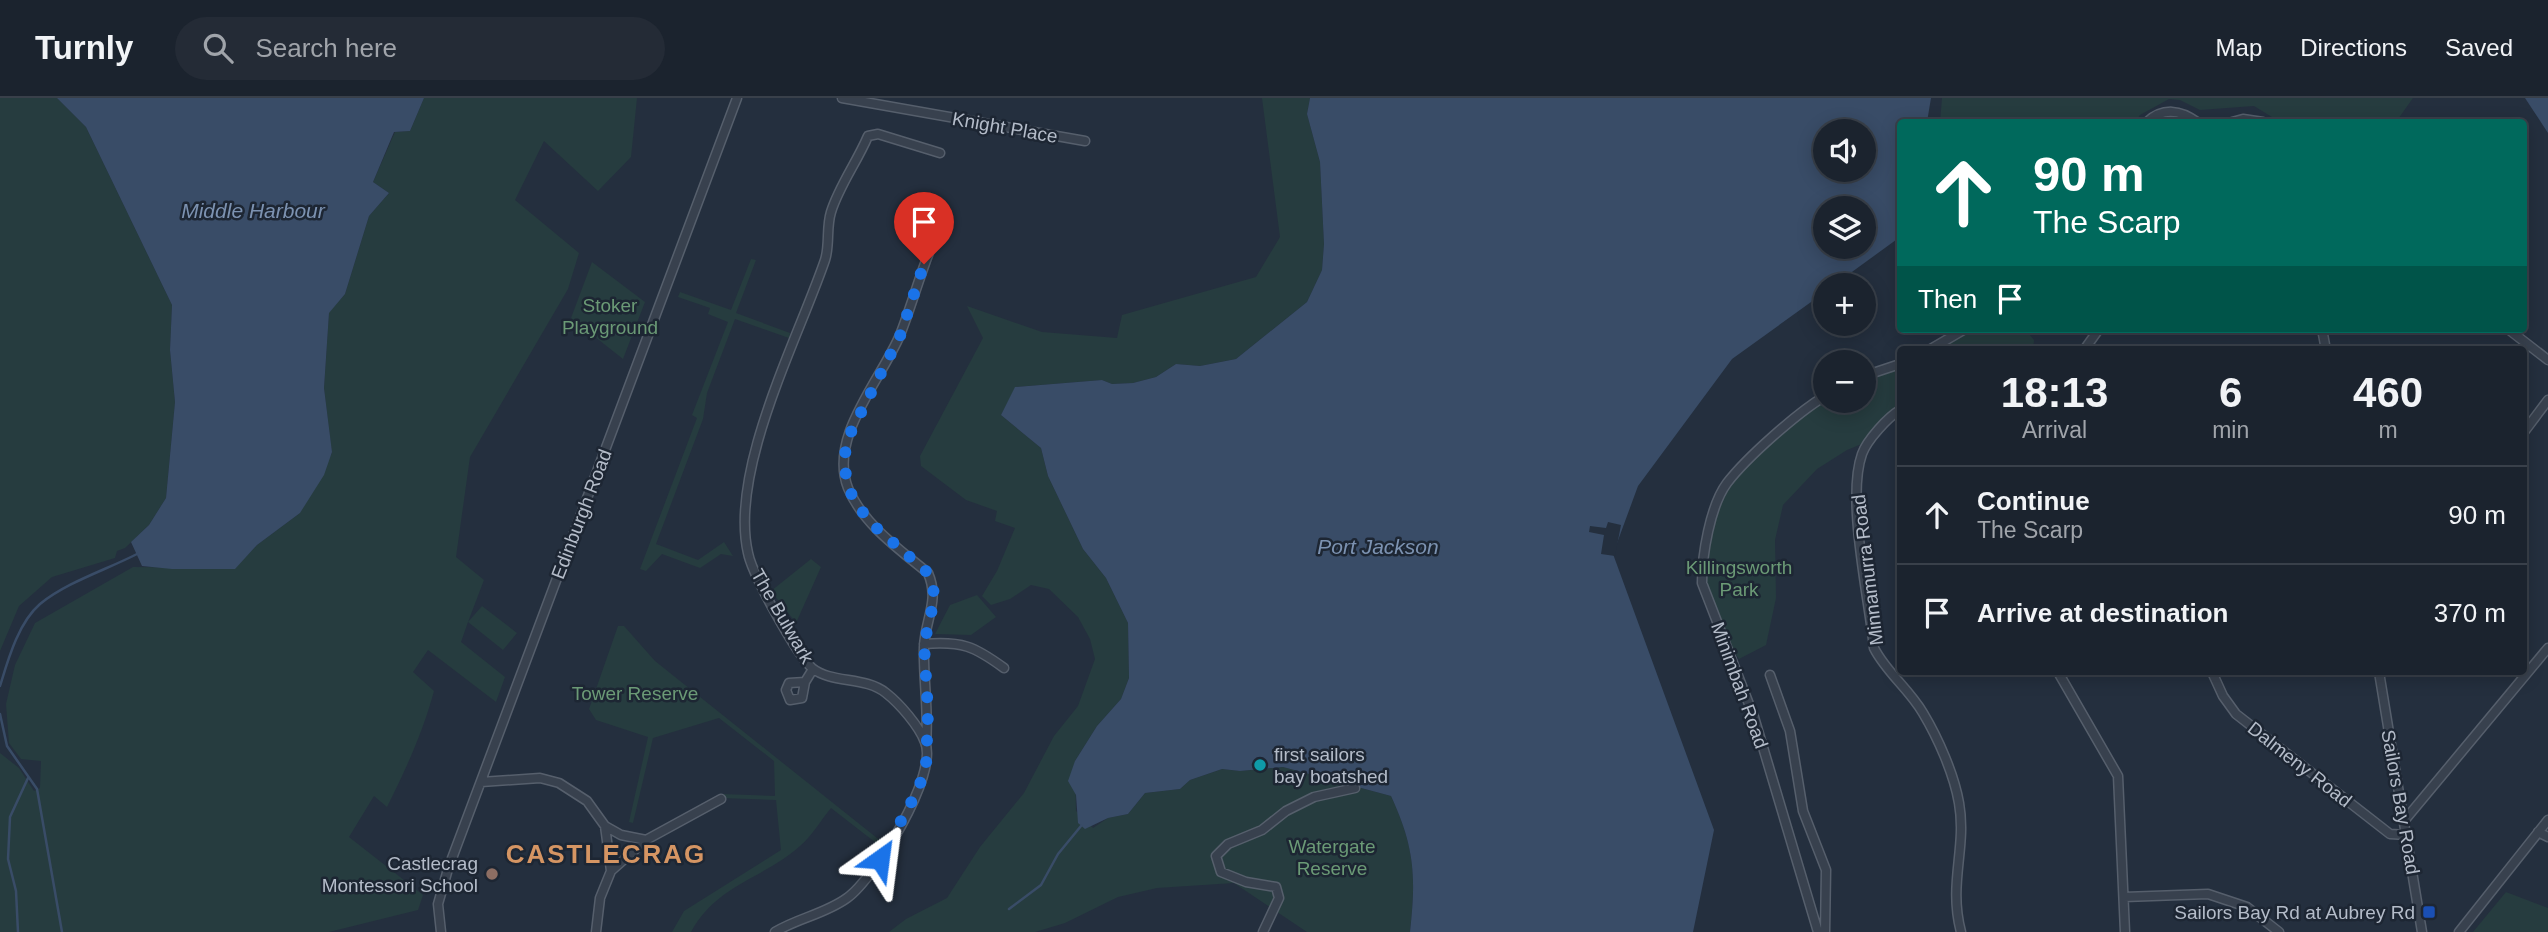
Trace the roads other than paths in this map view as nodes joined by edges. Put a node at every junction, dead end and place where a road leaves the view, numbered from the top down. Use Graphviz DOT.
graph roads {
  1 [pos="737,98"];
  2 [pos="842,98"];
  3 [pos="2150,119"];
  4 [pos="2193,119"];
  5 [pos="1086,141"];
  6 [pos="940,153"];
  7 [pos="930,250"];
  8 [pos="1958,333"];
  9 [pos="2513,333"];
  10 [pos="1936,346"];
  11 [pos="2548,360"];
  12 [pos="1897,365"];
  13 [pos="1876,372"];
  14 [pos="2548,400"];
  15 [pos="1813,405"];
  16 [pos="1897,413"];
  17 [pos="2527,428"];
  18 [pos="924,644"];
  19 [pos="2548,648"];
  20 [pos="1004,668"];
  21 [pos="813,669"];
  22 [pos="2527,673"];
  23 [pos="1770,675"];
  24 [pos="2060,675"];
  25 [pos="2213,675"];
  26 [pos="2380,675"];
  27 [pos="2526,675"];
  28 [pos="805,682"];
  29 [pos="926,744"];
  30 [pos="481,782"];
  31 [pos="1355,788"];
  32 [pos="721,799"];
  33 [pos="2548,820"];
  34 [pos="2404,821"];
  35 [pos="605,826"];
  36 [pos="2538,832"];
  37 [pos="2407,835"];
  38 [pos="2548,837"];
  39 [pos="646,840"];
  40 [pos="611,872"];
  41 [pos="2124,897"];
  42 [pos="441,932"];
  43 [pos="596,932"];
  44 [pos="775,932"];
  45 [pos="1263,932"];
  46 [pos="1818,932"];
  47 [pos="1825,932"];
  48 [pos="1961,932"];
  49 [pos="2125,932"];
  50 [pos="2279,932"];
  51 [pos="2422,932"];
  52 [pos="2459,932"];
  1 -- 30 [label="street, Edinburgh Road"];
  2 -- 5 [label="street, Knight Place"];
  3 -- 4 [label="street"];
  6 -- 21 [label="street, The Bulwark"];
  7 -- 18 [label="street"];
  8 -- 10 [label="street"];
  9 -- 11 [label="street"];
  12 -- 13 [label="street"];
  14 -- 17 [label="street"];
  15 -- 46 [label="street, Minimbah Road"];
  16 -- 48 [label="street, Minnamurra Road"];
  18 -- 20 [label="street"];
  18 -- 29 [label="street"];
  19 -- 22 [label="street"];
  21 -- 28 [label="street"];
  21 -- 29 [label="street, The Bulwark"];
  23 -- 47 [label="street"];
  24 -- 41 [label="street"];
  25 -- 37 [label="street, Dalmeny Road"];
  26 -- 34 [label="street, Sailors Bay Road"];
  27 -- 34 [label="street"];
  29 -- 44 [label="street"];
  30 -- 35 [label="street"];
  30 -- 42 [label="street, Edinburgh Road"];
  31 -- 45 [label="street"];
  32 -- 39 [label="street"];
  33 -- 36 [label="street"];
  34 -- 37 [label="street, Sailors Bay Road"];
  35 -- 39 [label="street"];
  35 -- 40 [label="street"];
  36 -- 38 [label="street"];
  36 -- 52 [label="street"];
  37 -- 51 [label="street, Sailors Bay Road"];
  39 -- 40 [label="street"];
  40 -- 43 [label="street"];
  41 -- 49 [label="street"];
  41 -- 50 [label="street"];
}
